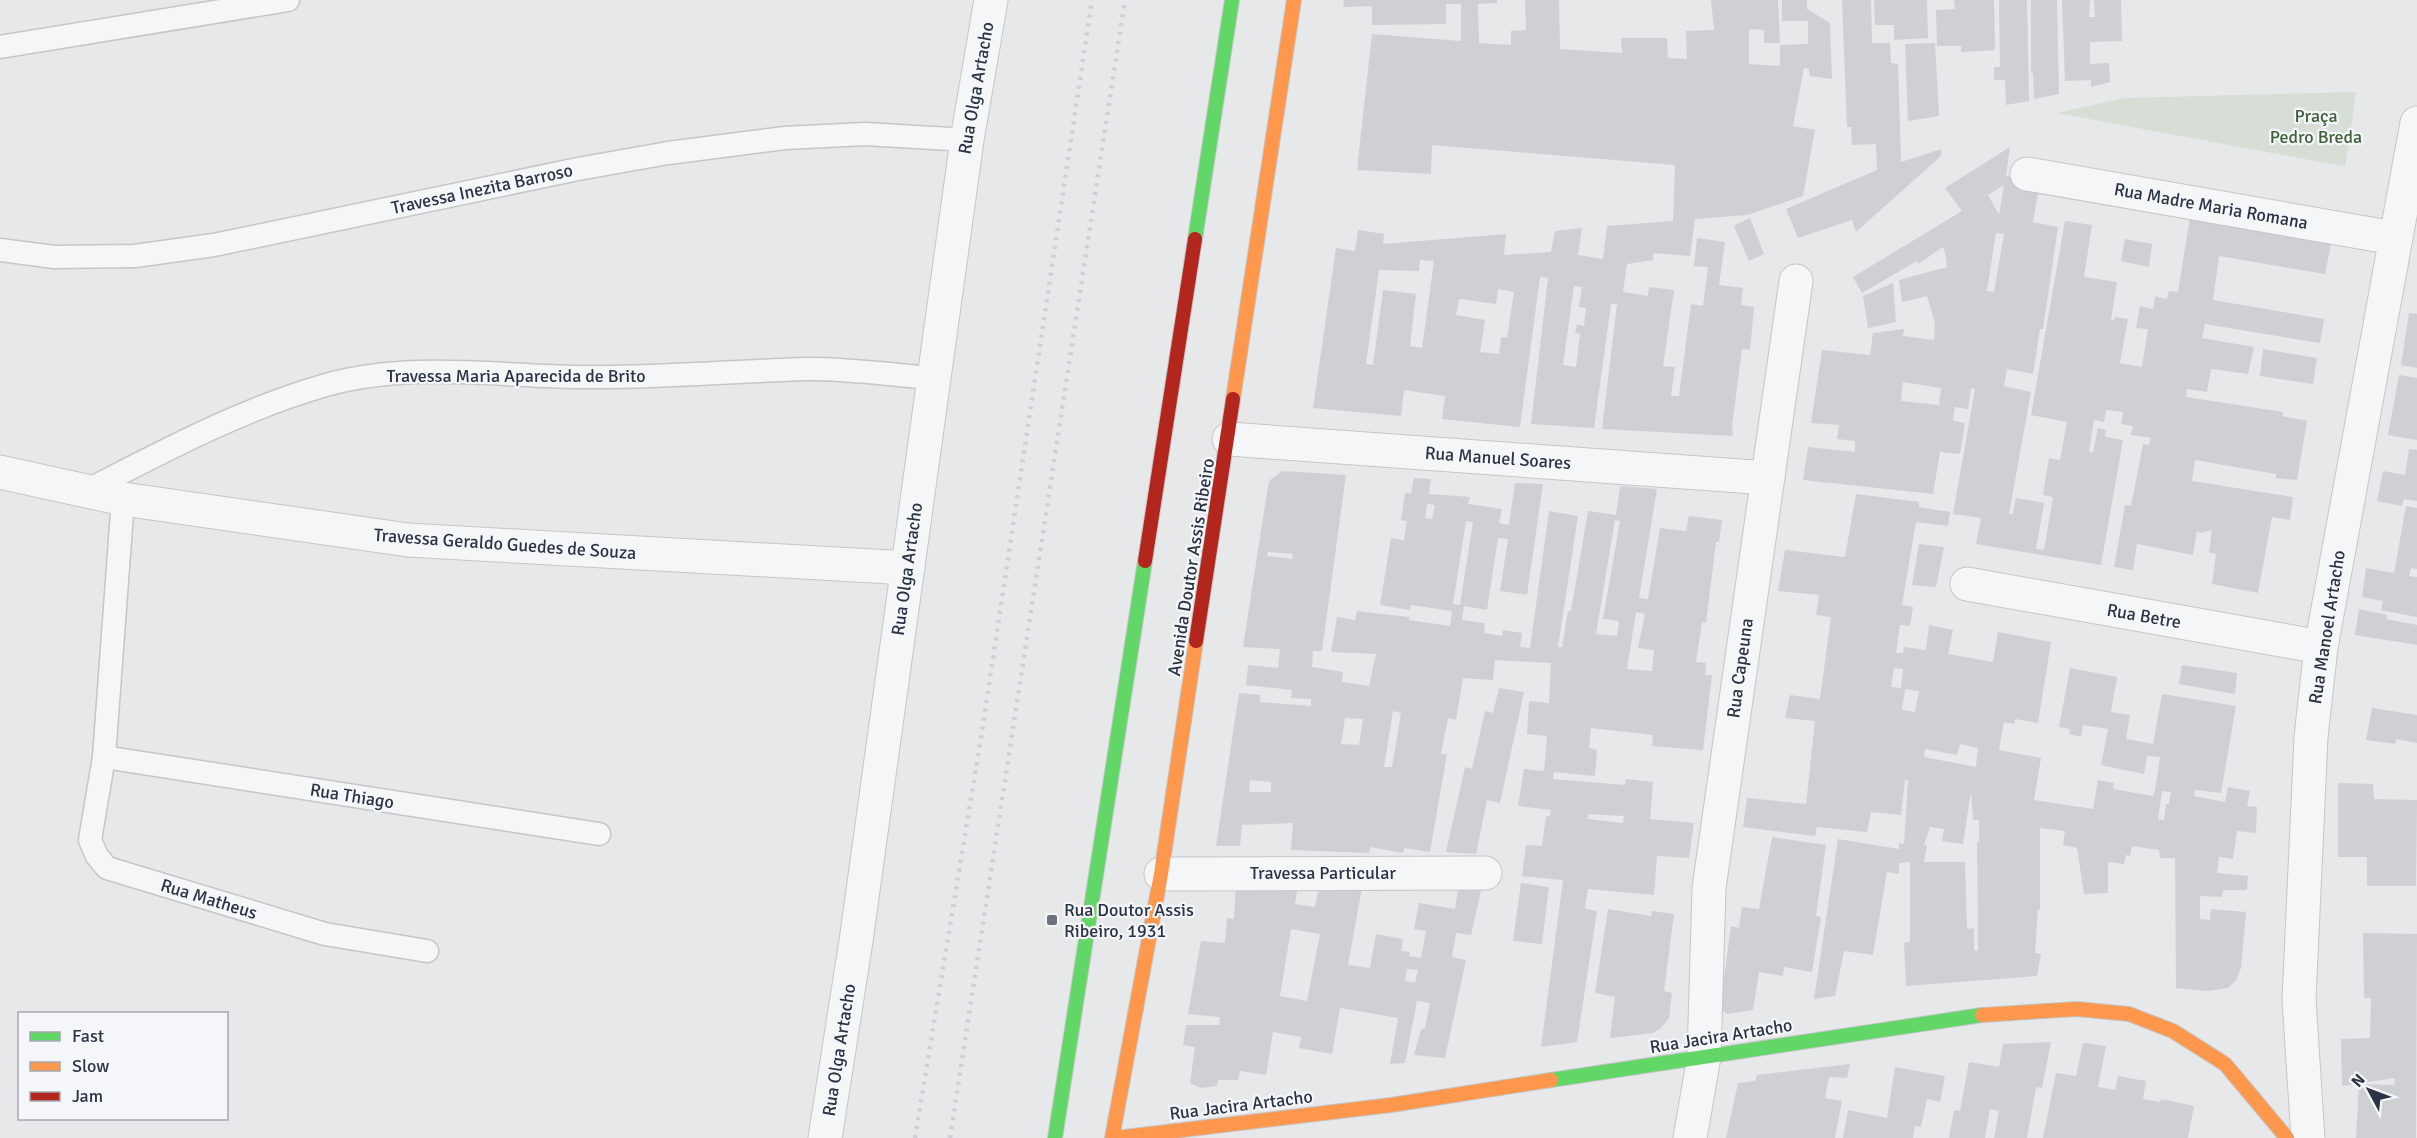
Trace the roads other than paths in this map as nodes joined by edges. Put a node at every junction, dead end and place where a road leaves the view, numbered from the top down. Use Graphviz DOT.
graph roads {
  1 [pos="288,0"];
  2 [pos="992,0"];
  3 [pos="1232,0"];
  4 [pos="1294,0"];
  5 [pos="0,47"];
  6 [pos="2417,123"];
  7 [pos="967,140"];
  8 [pos="2026,174"];
  9 [pos="2394,238"];
  10 [pos="0,250"];
  11 [pos="1796,281"];
  12 [pos="932,378"];
  13 [pos="1229,439"];
  14 [pos="0,472"];
  15 [pos="1768,478"];
  16 [pos="86,491"];
  17 [pos="123,499"];
  18 [pos="908,568"];
  19 [pos="1967,584"];
  20 [pos="2321,647"];
  21 [pos="104,757"];
  22 [pos="599,834"];
  23 [pos="1485,873"];
  24 [pos="1161,874"];
  25 [pos="427,951"];
  26 [pos="1704,1057"];
  27 [pos="825,1138"];
  28 [pos="1055,1138"];
  29 [pos="1114,1138"];
  30 [pos="1690,1138"];
  31 [pos="2287,1138"];
  32 [pos="2308,1138"];
  1 -- 5 [label="lane"];
  2 -- 7 [label="street, Rua Olga Artacho"];
  3 -- 28 [label="main road"];
  4 -- 13 [label="main road, Avenida Doutor Assis Ribeiro"];
  6 -- 9 [label="street, Rua Manoel Artacho"];
  7 -- 10 [label="lane, Travessa Inezita Barroso"];
  7 -- 12 [label="street, Rua Olga Artacho"];
  8 -- 9 [label="street, Rua Madre Maria Romana"];
  9 -- 20 [label="street, Rua Manoel Artacho"];
  11 -- 15 [label="street, Rua Capeuna"];
  12 -- 16 [label="lane, Travessa Maria Aparecida de Brito"];
  12 -- 18 [label="street, Rua Olga Artacho"];
  13 -- 15 [label="street, Rua Manuel Soares"];
  13 -- 24 [label="main road, Avenida Doutor Assis Ribeiro"];
  14 -- 16 [label="street, Travessa Geraldo Guedes de Souza"];
  15 -- 26 [label="street, Rua Capeuna"];
  16 -- 17 [label="street, Travessa Geraldo Guedes de Souza"];
  17 -- 18 [label="street, Travessa Geraldo Guedes de Souza"];
  17 -- 21 [label="lane, Rua Matheus"];
  18 -- 27 [label="street, Rua Olga Artacho"];
  19 -- 20 [label="street, Rua Betre"];
  20 -- 32 [label="street, Rua Manoel Artacho"];
  21 -- 22 [label="lane, Rua Thiago"];
  21 -- 25 [label="lane, Rua Matheus"];
  23 -- 24 [label="street, Travessa Particular"];
  24 -- 29 [label="main road, Avenida Doutor Assis Ribeiro"];
  26 -- 29 [label="main road, Rua Jacira Artacho"];
  26 -- 30 [label="street, Rua Capeuna"];
  26 -- 31 [label="main road, Rua Jacira Artacho"];
}
